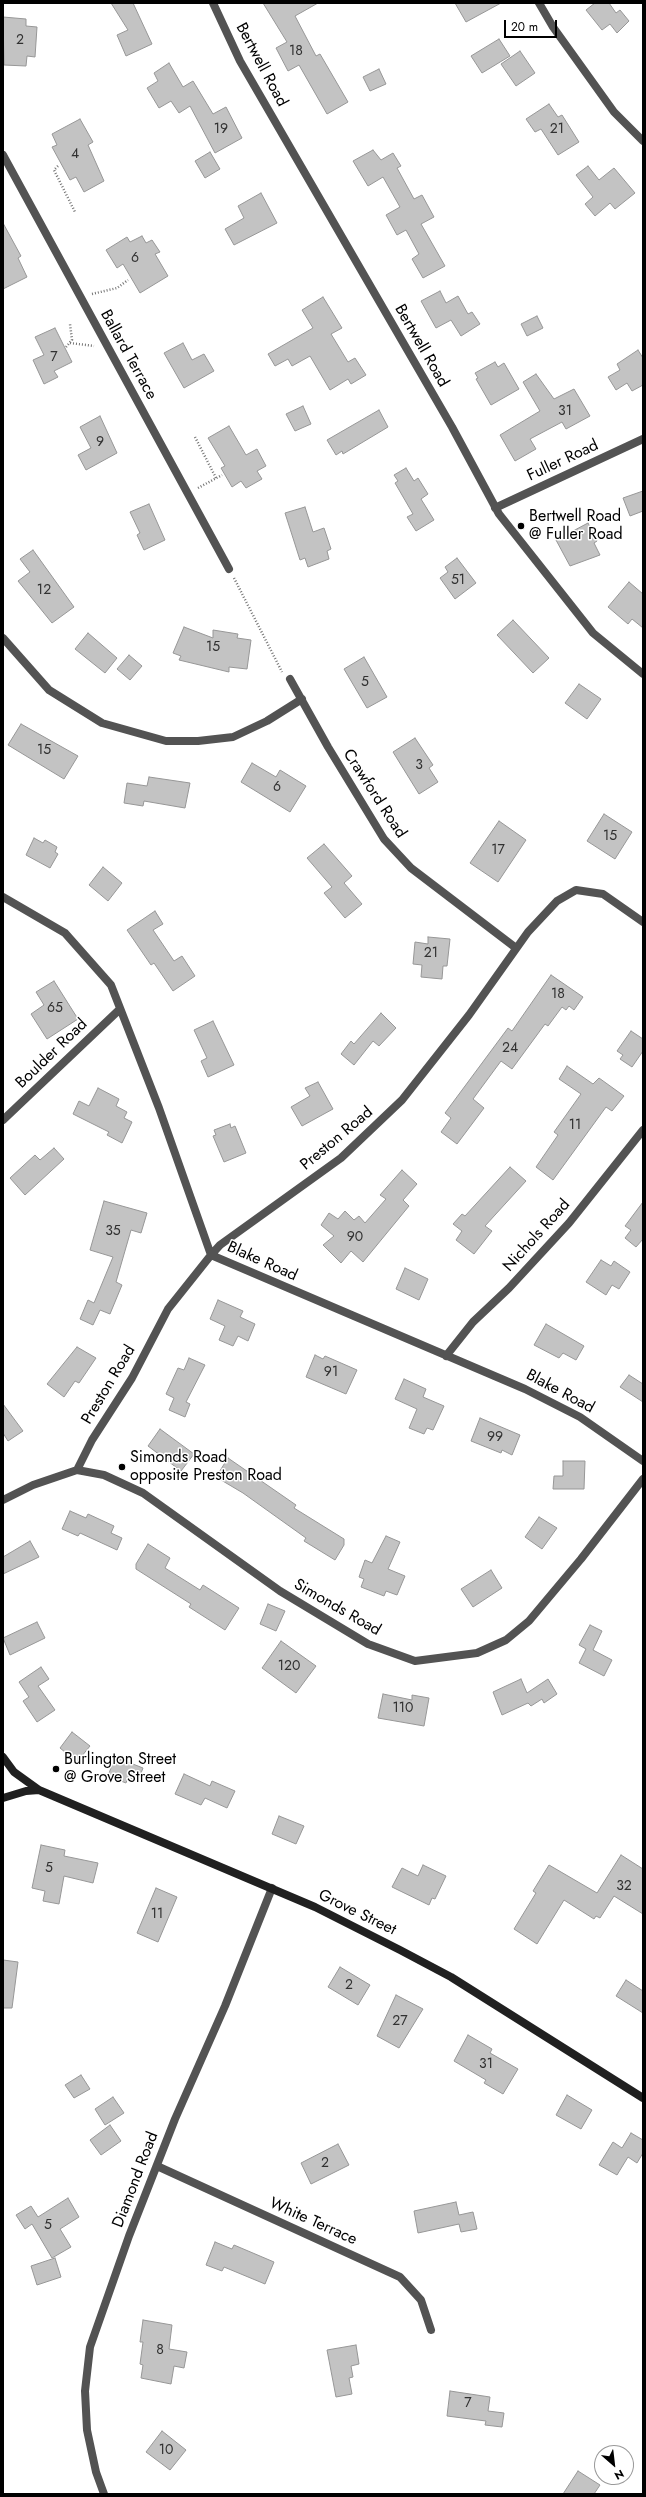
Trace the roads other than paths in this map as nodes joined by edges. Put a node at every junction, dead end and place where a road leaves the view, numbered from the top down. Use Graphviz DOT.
graph roads {
  1 [pos="213,3"];
  2 [pos="540,3"];
  3 [pos="643,128"];
  4 [pos="636,134"];
  5 [pos="643,141"];
  6 [pos="3,155"];
  7 [pos="643,439"];
  8 [pos="495,508"];
  9 [pos="229,569"];
  10 [pos="3,638"];
  11 [pos="643,674"];
  12 [pos="290,678"];
  13 [pos="302,700"];
  14 [pos="3,897"];
  15 [pos="643,922"];
  16 [pos="516,948"];
  17 [pos="120,1009"];
  18 [pos="3,1120"];
  19 [pos="643,1130"];
  20 [pos="211,1255"];
  21 [pos="446,1356"];
  22 [pos="643,1461"];
  23 [pos="77,1470"];
  24 [pos="643,1478"];
  25 [pos="3,1500"];
  26 [pos="3,1757"];
  27 [pos="39,1790"];
  28 [pos="3,1798"];
  29 [pos="272,1888"];
  30 [pos="643,2098"];
  31 [pos="156,2166"];
  32 [pos="431,2330"];
  33 [pos="104,2494"];
  1 -- 8 [label="street, Bertwell Road"];
  2 -- 4 [label="street"];
  3 -- 4 [label="street"];
  4 -- 5 [label="street"];
  6 -- 9 [label="street, Ballard Terrace"];
  7 -- 8 [label="street, Fuller Road"];
  8 -- 11 [label="street, Bertwell Road"];
  10 -- 13 [label="street"];
  12 -- 13 [label="street, Crawford Road"];
  13 -- 16 [label="street, Crawford Road"];
  14 -- 17 [label="street, Blake Road"];
  15 -- 16 [label="street, Preston Road"];
  16 -- 20 [label="street, Preston Road"];
  17 -- 18 [label="street, Boulder Road"];
  17 -- 20 [label="street, Blake Road"];
  19 -- 21 [label="street, Nichols Road"];
  20 -- 21 [label="street, Blake Road"];
  20 -- 23 [label="street, Preston Road"];
  21 -- 22 [label="street, Blake Road"];
  23 -- 24 [label="street, Simonds Road"];
  23 -- 25 [label="street, Simonds Road"];
  26 -- 27 [label="main road, Grove Street"];
  27 -- 28 [label="main road"];
  27 -- 29 [label="main road, Grove Street"];
  29 -- 30 [label="main road, Grove Street"];
  29 -- 31 [label="street, Diamond Road"];
  31 -- 32 [label="street, White Terrace"];
  31 -- 33 [label="street, Diamond Road"];
}
